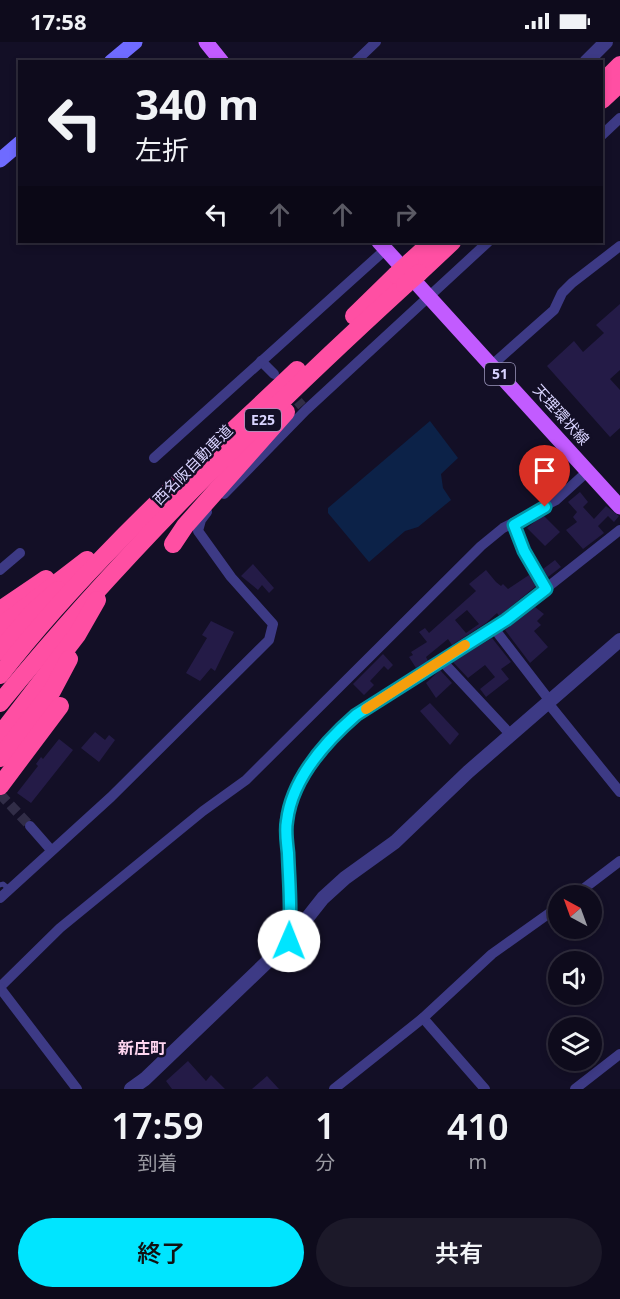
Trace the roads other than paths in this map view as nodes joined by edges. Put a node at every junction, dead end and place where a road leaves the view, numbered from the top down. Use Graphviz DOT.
graph roads {
  1 [pos="135,42"];
  2 [pos="206,42"];
  3 [pos="376,42"];
  4 [pos="606,42"];
  5 [pos="113,60"];
  6 [pos="220,60"];
  7 [pos="357,60"];
  8 [pos="588,60"];
  9 [pos="620,65"];
  10 [pos="603,82"];
  11 [pos="620,83"];
  12 [pos="603,99"];
  13 [pos="620,118"];
  14 [pos="603,134"];
  15 [pos="18,145"];
  16 [pos="0,160"];
  17 [pos="431,243"];
  18 [pos="450,243"];
  19 [pos="487,243"];
  20 [pos="387,244"];
  21 [pos="620,246"];
  22 [pos="414,267"];
  23 [pos="400,280"];
  24 [pos="429,297"];
  25 [pos="370,317"];
  26 [pos="261,361"];
  27 [pos="492,365"];
  28 [pos="274,374"];
  29 [pos="154,458"];
  30 [pos="588,471"];
  31 [pos="620,507"];
  32 [pos="134,525"];
  33 [pos="514,525"];
  34 [pos="620,530"];
  35 [pos="173,544"];
  36 [pos="21,553"];
  37 [pos="126,559"];
  38 [pos="0,570"];
  39 [pos="546,589"];
  40 [pos="96,601"];
  41 [pos="0,610"];
  42 [pos="0,622"];
  43 [pos="493,627"];
  44 [pos="0,631"];
  45 [pos="0,640"];
  46 [pos="620,640"];
  47 [pos="78,642"];
  48 [pos="0,651"];
  49 [pos="441,660"];
  50 [pos="0,661"];
  51 [pos="0,675"];
  52 [pos="0,702"];
  53 [pos="549,702"];
  54 [pos="0,712"];
  55 [pos="0,722"];
  56 [pos="0,735"];
  57 [pos="511,735"];
  58 [pos="0,748"];
  59 [pos="0,758"];
  60 [pos="0,773"];
  61 [pos="0,786"];
  62 [pos="620,792"];
  63 [pos="30,826"];
  64 [pos="51,850"];
  65 [pos="620,861"];
  66 [pos="588,885"];
  67 [pos="5,887"];
  68 [pos="0,898"];
  69 [pos="548,914"];
  70 [pos="289,941"];
  71 [pos="0,988"];
  72 [pos="423,1018"];
  73 [pos="620,1054"];
  74 [pos="146,1084"];
  75 [pos="77,1089"];
  76 [pos="130,1089"];
  77 [pos="334,1089"];
  78 [pos="485,1089"];
  79 [pos="575,1089"];
  1 -- 5 [label="main road"];
  2 -- 6 [label="main road"];
  3 -- 7 [label="street"];
  4 -- 8 [label="street"];
  9 -- 10 [label="highway"];
  11 -- 12 [label="highway"];
  13 -- 14 [label="street"];
  15 -- 16 [label="main road"];
  17 -- 22 [label="highway, 西名阪自動車道 / E25"];
  18 -- 22 [label="highway, 西名阪自動車道 / E25"];
  19 -- 24 [label="street"];
  20 -- 24 [label="main road, 天理環状線 / 51"];
  20 -- 26 [label="street"];
  21 -- 27 [label="street"];
  22 -- 23 [label="highway, 西名阪自動車道 / E25, bridge"];
  23 -- 25 [label="highway, 西名阪自動車道 / E25"];
  23 -- 32 [label="highway, 西名阪自動車道 / E25"];
  24 -- 27 [label="main road, 天理環状線 / 51"];
  24 -- 64 [label="street"];
  25 -- 35 [label="highway"];
  25 -- 37 [label="highway, 西名阪自動車道 / E25"];
  26 -- 28 [label="street"];
  26 -- 29 [label="street"];
  27 -- 30 [label="main road, 天理環状線 / 51"];
  30 -- 31 [label="main road, 天理環状線 / 51"];
  30 -- 33 [label="street"];
  32 -- 41 [label="highway"];
  32 -- 42 [label="highway"];
  32 -- 44 [label="highway, E25"];
  32 -- 45 [label="highway, E25"];
  32 -- 48 [label="highway, E25"];
  32 -- 50 [label="highway, E25"];
  32 -- 51 [label="highway, 西名阪自動車道 / E25"];
  33 -- 39 [label="street"];
  33 -- 71 [label="street"];
  34 -- 39 [label="street"];
  36 -- 38 [label="street"];
  37 -- 40 [label="highway, E25"];
  37 -- 52 [label="highway, 西名阪自動車道 / E25"];
  37 -- 54 [label="highway, E25"];
  37 -- 55 [label="highway, E25"];
  39 -- 43 [label="street"];
  40 -- 47 [label="highway, E25"];
  40 -- 56 [label="highway, E25"];
  43 -- 49 [label="street"];
  43 -- 53 [label="street"];
  46 -- 53 [label="street"];
  47 -- 58 [label="highway, E25"];
  47 -- 59 [label="highway, E25"];
  49 -- 57 [label="street"];
  49 -- 70 [label="street"];
  53 -- 57 [label="street"];
  53 -- 62 [label="street"];
  57 -- 70 [label="street"];
  60 -- 61 [label="highway"];
  63 -- 64 [label="street"];
  64 -- 67 [label="street"];
  65 -- 66 [label="street"];
  67 -- 68 [label="street"];
  69 -- 72 [label="street"];
  70 -- 74 [label="street"];
  71 -- 75 [label="street"];
  72 -- 77 [label="street"];
  72 -- 78 [label="street"];
  73 -- 79 [label="street"];
  74 -- 76 [label="street"];
}
